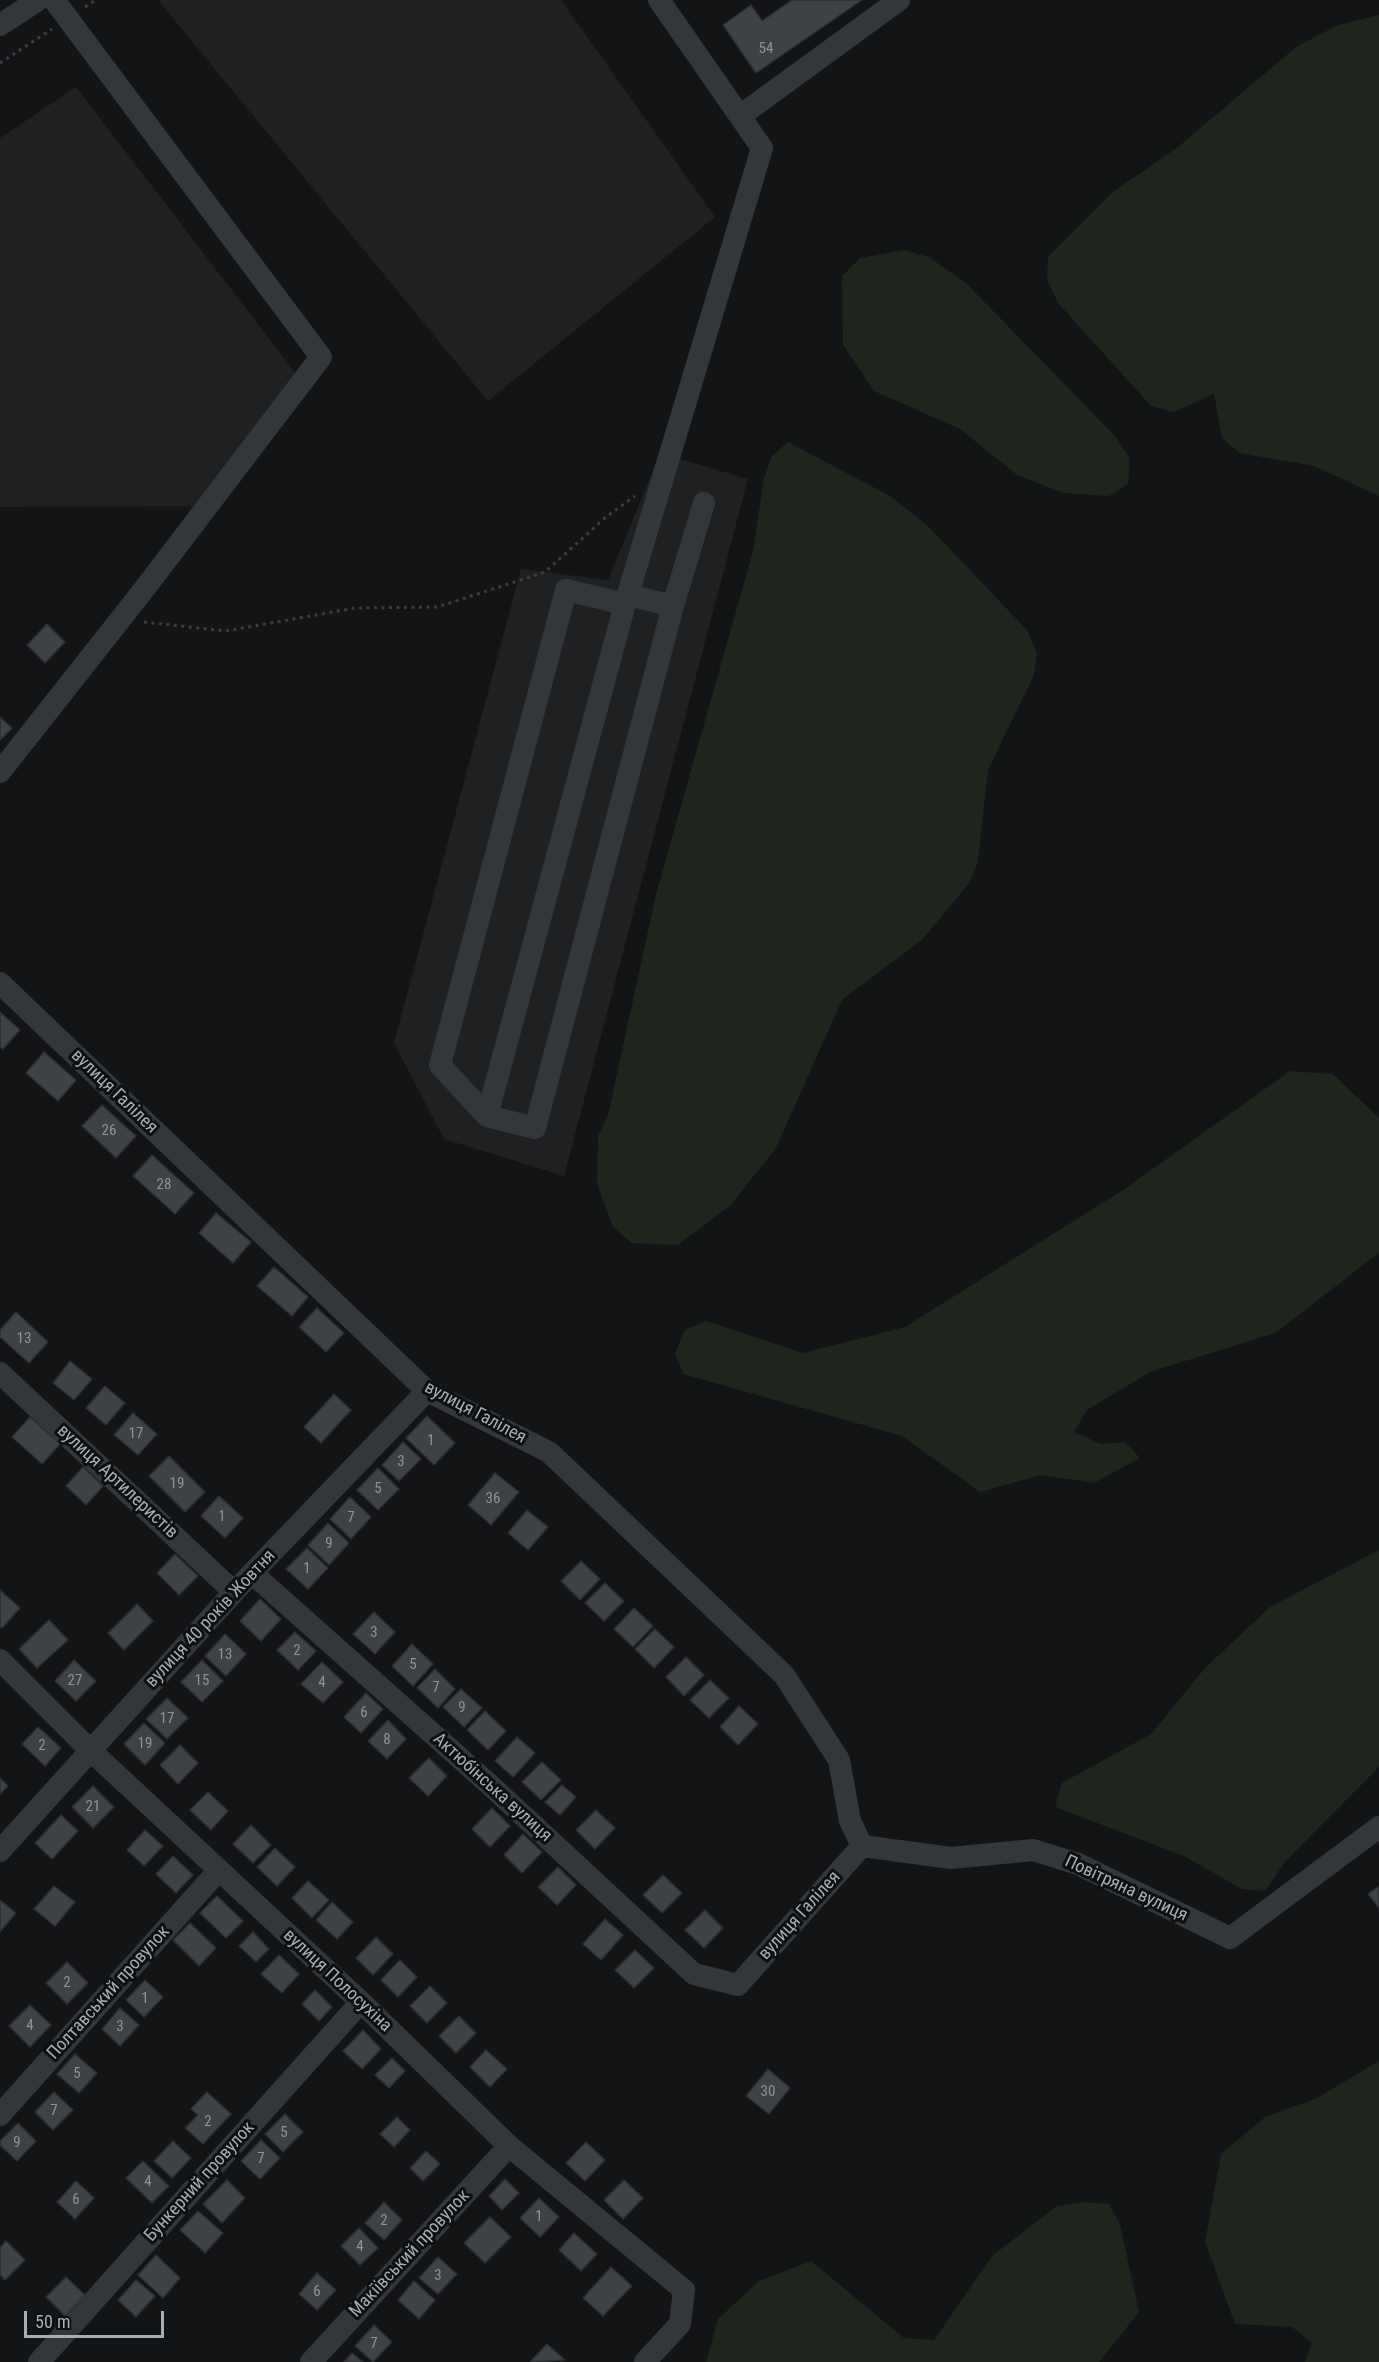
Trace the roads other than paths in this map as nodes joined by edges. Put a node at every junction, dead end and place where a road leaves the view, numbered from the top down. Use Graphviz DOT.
graph roads {
  1 [pos="38,0"];
  2 [pos="54,0"];
  3 [pos="899,0"];
  4 [pos="667,3"];
  5 [pos="0,25"];
  6 [pos="740,116"];
  7 [pos="704,503"];
  8 [pos="626,599"];
  9 [pos="673,606"];
  10 [pos="0,772"];
  11 [pos="0,983"];
  12 [pos="487,1116"];
  13 [pos="0,1373"];
  14 [pos="427,1391"];
  15 [pos="253,1574"];
  16 [pos="234,1592"];
  17 [pos="0,1660"];
  18 [pos="90,1750"];
  19 [pos="1379,1827"];
  20 [pos="862,1846"];
  21 [pos="0,1851"];
  22 [pos="218,1871"];
  23 [pos="738,1985"];
  24 [pos="361,2002"];
  25 [pos="0,2115"];
  26 [pos="508,2146"];
  27 [pos="39,2362"];
  28 [pos="311,2362"];
  29 [pos="645,2362"];
  1 -- 5 [label="street"];
  2 -- 10 [label="street"];
  3 -- 6 [label="street"];
  4 -- 6 [label="street"];
  6 -- 8 [label="street"];
  7 -- 9 [label="street"];
  8 -- 9 [label="street"];
  8 -- 12 [label="street"];
  8 -- 12 [label="street"];
  9 -- 12 [label="street"];
  11 -- 14 [label="street, вулиця Галілея"];
  13 -- 16 [label="street, вулиця Артилеристів"];
  14 -- 15 [label="street, вулиця 40 років Жовтня"];
  14 -- 20 [label="street, вулиця Галілея"];
  15 -- 16 [label="street, вулиця 40 років Жовтня"];
  15 -- 23 [label="street, Актюбінська вулиця"];
  16 -- 18 [label="street, вулиця 40 років Жовтня"];
  17 -- 18 [label="street, вулиця Полосухіна"];
  18 -- 21 [label="street, вулиця 40 років Жовтня"];
  18 -- 22 [label="street, вулиця Полосухіна"];
  19 -- 20 [label="street, Повітряна вулиця"];
  20 -- 23 [label="street, вулиця Галілея"];
  22 -- 24 [label="street, вулиця Полосухіна"];
  22 -- 25 [label="street, Полтавський провулок"];
  24 -- 26 [label="street, вулиця Полосухіна"];
  24 -- 27 [label="street, Бункерний провулок"];
  26 -- 28 [label="street, Макіївський провулок"];
  26 -- 29 [label="street, вулиця Полосухіна"];
}
